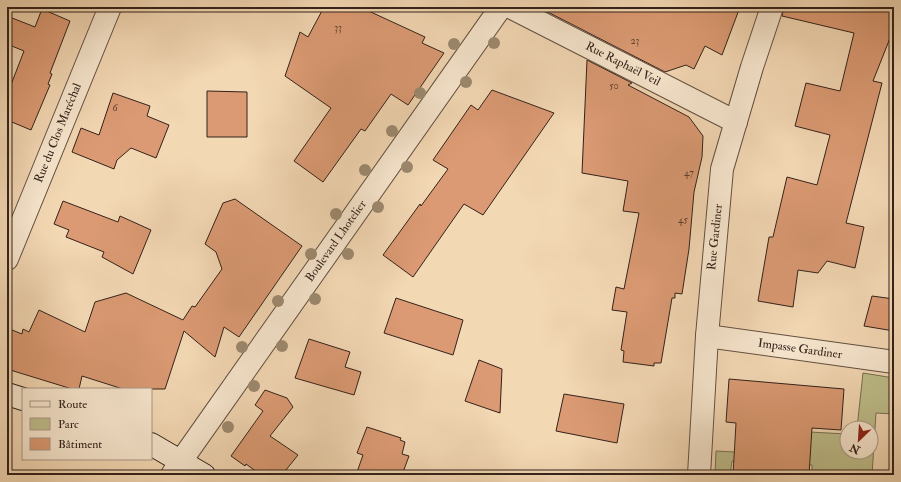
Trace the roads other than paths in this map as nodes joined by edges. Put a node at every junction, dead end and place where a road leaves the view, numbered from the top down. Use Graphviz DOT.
graph roads {
  1 [pos="110,7"];
  2 [pos="501,7"];
  3 [pos="510,7"];
  4 [pos="772,7"];
  5 [pos="736,122"];
  6 [pos="9,247"];
  7 [pos="707,336"];
  8 [pos="894,362"];
  9 [pos="7,394"];
  10 [pos="22,399"];
  11 [pos="152,445"];
  12 [pos="176,468"];
  13 [pos="204,475"];
  14 [pos="699,475"];
  1 -- 6 [label="street, Rue du Clos Maréchal"];
  2 -- 12 [label="street, Boulevard Lhotelier"];
  3 -- 5 [label="street, Rue Raphaël Veil"];
  4 -- 5 [label="street, Rue Gardiner"];
  5 -- 7 [label="street, Rue Gardiner"];
  7 -- 8 [label="street, Impasse Gardiner"];
  7 -- 14 [label="street, Rue Gardiner"];
  9 -- 10 [label="street"];
  11 -- 12 [label="street"];
  12 -- 13 [label="street"];
}
